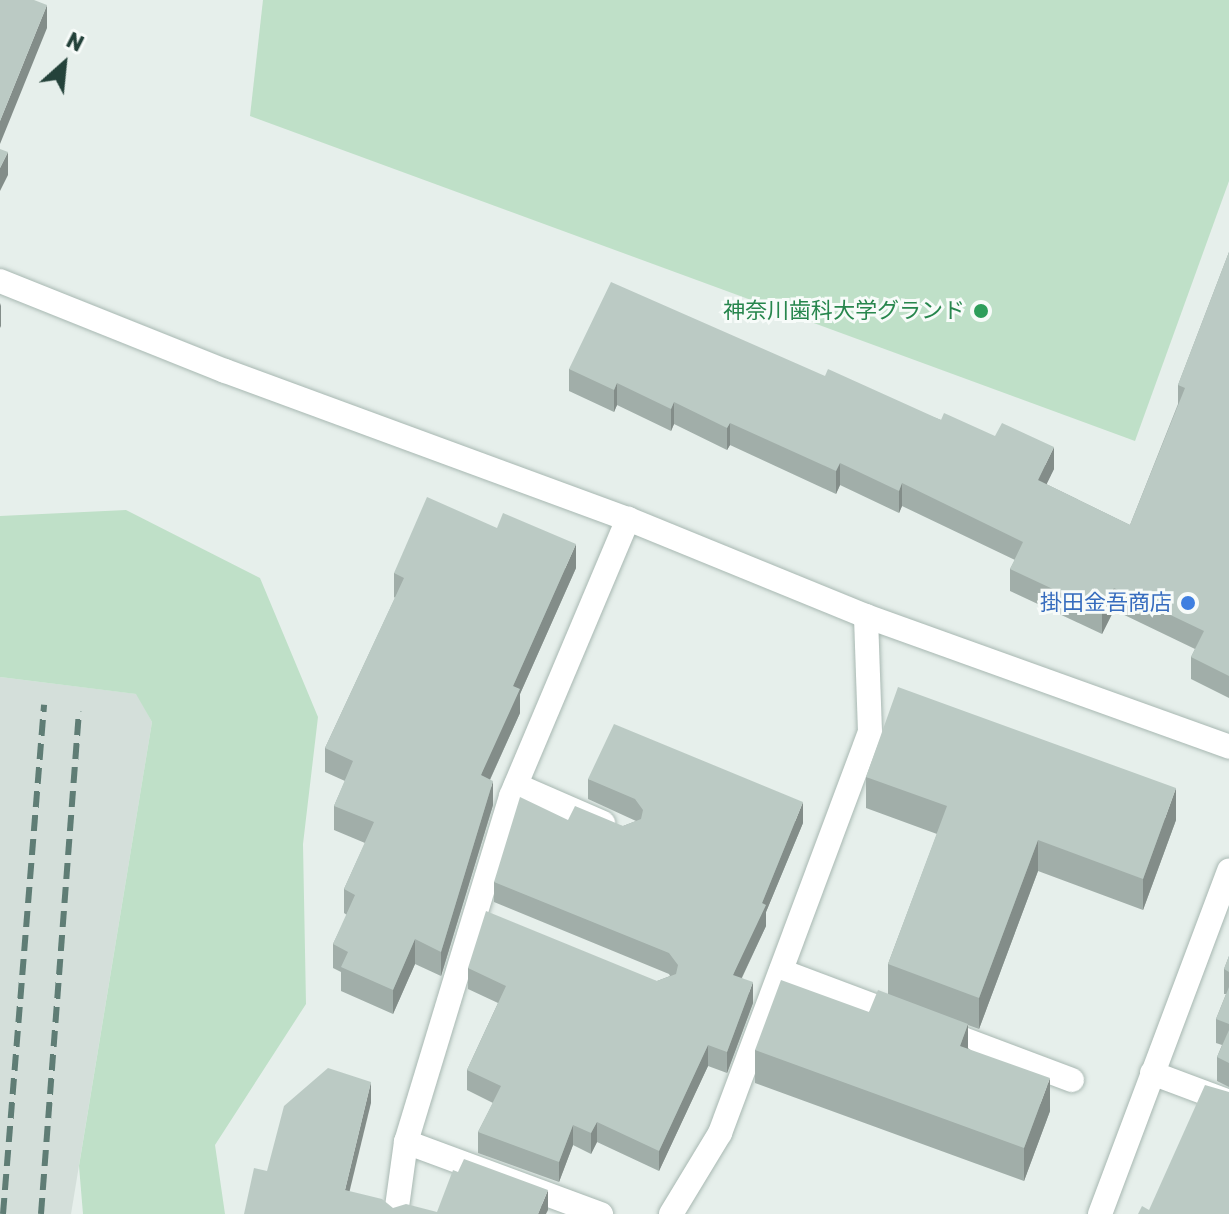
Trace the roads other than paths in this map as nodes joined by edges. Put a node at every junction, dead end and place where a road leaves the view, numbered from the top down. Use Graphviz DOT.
graph roads {
  1 [pos="0,281"];
  2 [pos="628,519"];
  3 [pos="866,616"];
  4 [pos="1229,747"];
  5 [pos="516,785"];
  6 [pos="628,833"];
  7 [pos="1229,870"];
  8 [pos="476,911"];
  9 [pos="505,923"];
  10 [pos="781,971"];
  11 [pos="1152,1073"];
  12 [pos="1072,1080"];
  13 [pos="1229,1102"];
  14 [pos="406,1142"];
  15 [pos="396,1214"];
  16 [pos="601,1214"];
  17 [pos="671,1214"];
  18 [pos="1100,1214"];
  1 -- 2 [label="street"];
  2 -- 3 [label="street"];
  2 -- 5 [label="street"];
  3 -- 4 [label="street"];
  3 -- 10 [label="street"];
  5 -- 6 [label="street"];
  5 -- 8 [label="street"];
  7 -- 11 [label="street"];
  8 -- 9 [label="street"];
  8 -- 14 [label="street"];
  10 -- 12 [label="street"];
  10 -- 17 [label="street"];
  11 -- 13 [label="street"];
  11 -- 18 [label="street"];
  14 -- 15 [label="street"];
  14 -- 16 [label="street"];
}
